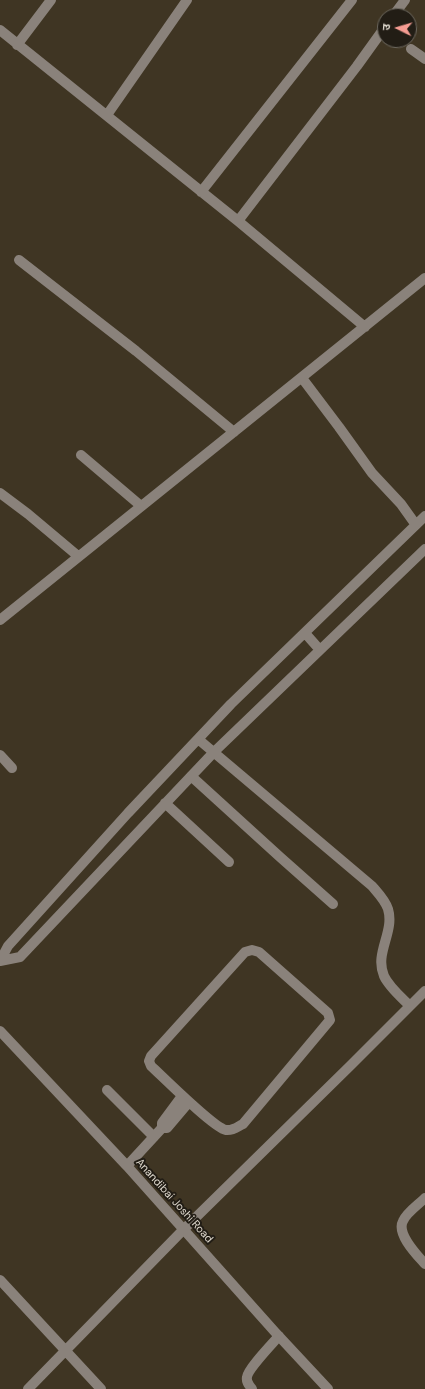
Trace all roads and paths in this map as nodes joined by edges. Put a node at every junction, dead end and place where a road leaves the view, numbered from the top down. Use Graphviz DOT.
graph roads {
  1 [pos="51,0"];
  2 [pos="187,0"];
  3 [pos="352,0"];
  4 [pos="0,30"];
  5 [pos="377,38"];
  6 [pos="17,45"];
  7 [pos="411,50"];
  8 [pos="425,59"];
  9 [pos="107,115"];
  10 [pos="201,192"];
  11 [pos="238,221"];
  12 [pos="19,260"];
  13 [pos="425,278"];
  14 [pos="365,327"];
  15 [pos="302,378"];
  16 [pos="234,432"];
  17 [pos="81,455"];
  18 [pos="0,493"];
  19 [pos="141,506"];
  20 [pos="425,516"];
  21 [pos="416,525"];
  22 [pos="425,549"];
  23 [pos="78,556"];
  24 [pos="0,620"];
  25 [pos="305,633"];
  26 [pos="320,650"];
  27 [pos="198,739"];
  28 [pos="214,752"];
  29 [pos="0,755"];
  30 [pos="12,768"];
  31 [pos="192,776"];
  32 [pos="165,803"];
  33 [pos="229,862"];
  34 [pos="333,904"];
  35 [pos="0,961"];
  36 [pos="425,991"];
  37 [pos="410,1006"];
  38 [pos="0,1031"];
  39 [pos="107,1090"];
  40 [pos="186,1099"];
  41 [pos="154,1137"];
  42 [pos="127,1166"];
  43 [pos="425,1198"];
  44 [pos="183,1230"];
  45 [pos="425,1264"];
  46 [pos="0,1280"];
  47 [pos="279,1336"];
  48 [pos="65,1349"];
  49 [pos="28,1389"];
  50 [pos="101,1389"];
  51 [pos="252,1389"];
  52 [pos="328,1389"];
  1 -- 6 [label="street"];
  2 -- 9 [label="street"];
  3 -- 10 [label="street"];
  4 -- 6 [label="street"];
  5 -- 11 [label="street"];
  6 -- 9 [label="street"];
  7 -- 8 [label="street"];
  9 -- 10 [label="street"];
  10 -- 11 [label="street"];
  11 -- 14 [label="street"];
  12 -- 16 [label="street"];
  13 -- 14 [label="street"];
  14 -- 15 [label="street"];
  15 -- 16 [label="street"];
  15 -- 21 [label="street"];
  16 -- 19 [label="street"];
  17 -- 19 [label="street"];
  18 -- 23 [label="street"];
  19 -- 23 [label="street"];
  20 -- 21 [label="street"];
  21 -- 25 [label="street"];
  22 -- 26 [label="street"];
  23 -- 24 [label="street"];
  25 -- 26 [label="street"];
  25 -- 27 [label="street"];
  26 -- 28 [label="street"];
  27 -- 28 [label="street"];
  27 -- 35 [label="street"];
  28 -- 31 [label="street"];
  28 -- 37 [label="street"];
  29 -- 30 [label="street"];
  31 -- 32 [label="street"];
  31 -- 34 [label="street"];
  32 -- 33 [label="street"];
  32 -- 35 [label="street"];
  36 -- 37 [label="street"];
  37 -- 44 [label="street"];
  38 -- 42 [label="street, Anandibai Joshi Road"];
  39 -- 41 [label="street"];
  40 -- 40 [label="street"];
  40 -- 41 [label="street"];
  41 -- 42 [label="street"];
  42 -- 44 [label="street, Anandibai Joshi Road"];
  43 -- 45 [label="street"];
  44 -- 47 [label="street, Anandibai Joshi Road"];
  44 -- 48 [label="street"];
  46 -- 48 [label="street"];
  47 -- 51 [label="street"];
  47 -- 52 [label="street, Anandibai Joshi Road"];
  48 -- 49 [label="street"];
  48 -- 50 [label="street"];
}
